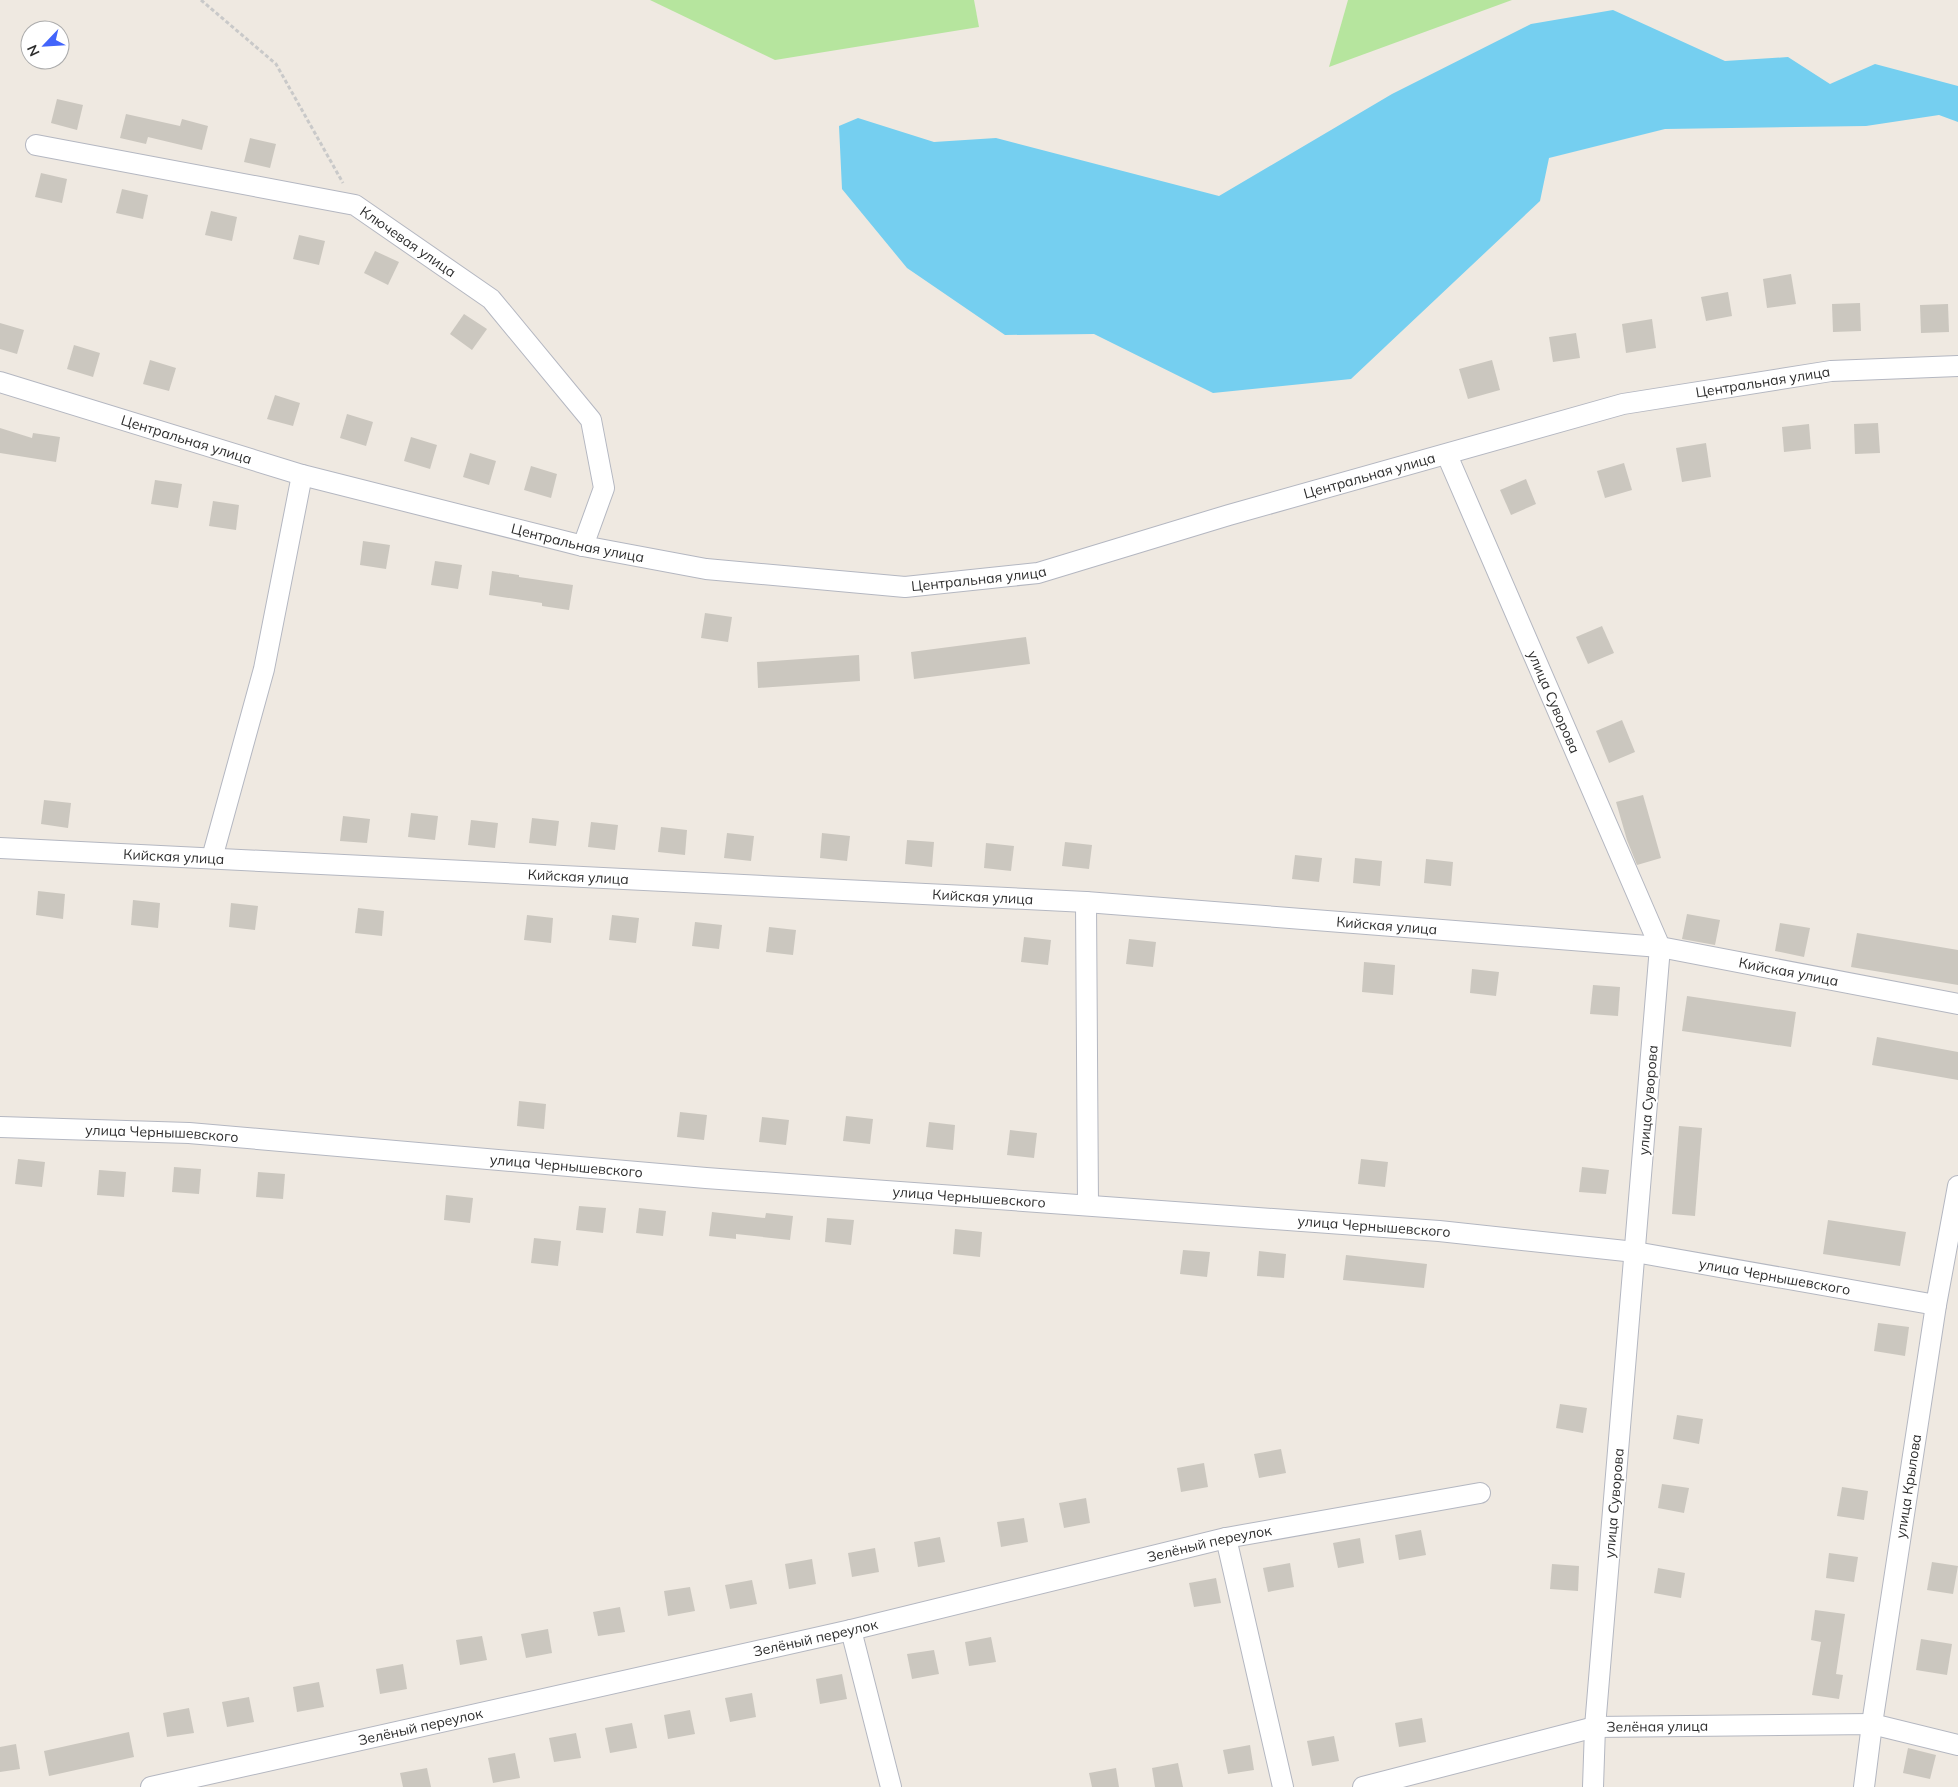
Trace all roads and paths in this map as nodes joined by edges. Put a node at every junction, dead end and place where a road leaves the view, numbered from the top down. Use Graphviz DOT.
graph roads {
  1 [pos="201,0"];
  2 [pos="36,145"];
  3 [pos="355,205"];
  4 [pos="1958,366"];
  5 [pos="0,382"];
  6 [pos="1447,455"];
  7 [pos="302,475"];
  8 [pos="584,546"];
  9 [pos="0,848"];
  10 [pos="212,858"];
  11 [pos="1086,902"];
  12 [pos="1660,947"];
  13 [pos="1958,1004"];
  14 [pos="0,1127"];
  15 [pos="1958,1186"];
  16 [pos="1088,1205"];
  17 [pos="1635,1252"];
  18 [pos="1936,1305"];
  19 [pos="1480,1493"];
  20 [pos="1226,1538"];
  21 [pos="851,1630"];
  22 [pos="1872,1724"];
  23 [pos="1595,1727"];
  24 [pos="1958,1745"];
  25 [pos="151,1787"];
  26 [pos="891,1787"];
  27 [pos="1283,1787"];
  28 [pos="1363,1787"];
  29 [pos="1593,1787"];
  30 [pos="1864,1787"];
  1 -- 3 [label="path"];
  2 -- 3 [label="street, Ключевая улица"];
  3 -- 8 [label="street, Ключевая улица"];
  4 -- 6 [label="street, Центральная улица"];
  5 -- 7 [label="street, Центральная улица"];
  6 -- 8 [label="street, Центральная улица"];
  6 -- 12 [label="street, улица Суворова"];
  7 -- 8 [label="street, Центральная улица"];
  7 -- 10 [label="street"];
  9 -- 10 [label="street, Кийская улица"];
  10 -- 11 [label="street, Кийская улица"];
  11 -- 12 [label="street, Кийская улица"];
  11 -- 16 [label="street"];
  12 -- 13 [label="street, Кийская улица"];
  12 -- 17 [label="street, улица Суворова"];
  14 -- 16 [label="street, улица Чернышевского"];
  15 -- 18 [label="street, улица Крылова"];
  16 -- 17 [label="street, улица Чернышевского"];
  17 -- 18 [label="street, улица Чернышевского"];
  17 -- 23 [label="street, улица Суворова"];
  18 -- 22 [label="street, улица Крылова"];
  19 -- 20 [label="street, Зелёный переулок"];
  20 -- 21 [label="street, Зелёный переулок"];
  20 -- 27 [label="street"];
  21 -- 25 [label="street, Зелёный переулок"];
  21 -- 26 [label="street"];
  22 -- 23 [label="street, Зелёная улица"];
  22 -- 24 [label="street, Зелёная улица"];
  22 -- 30 [label="street, улица Крылова"];
  23 -- 28 [label="street, Зелёная улица"];
  23 -- 29 [label="street, улица Суворова"];
}
